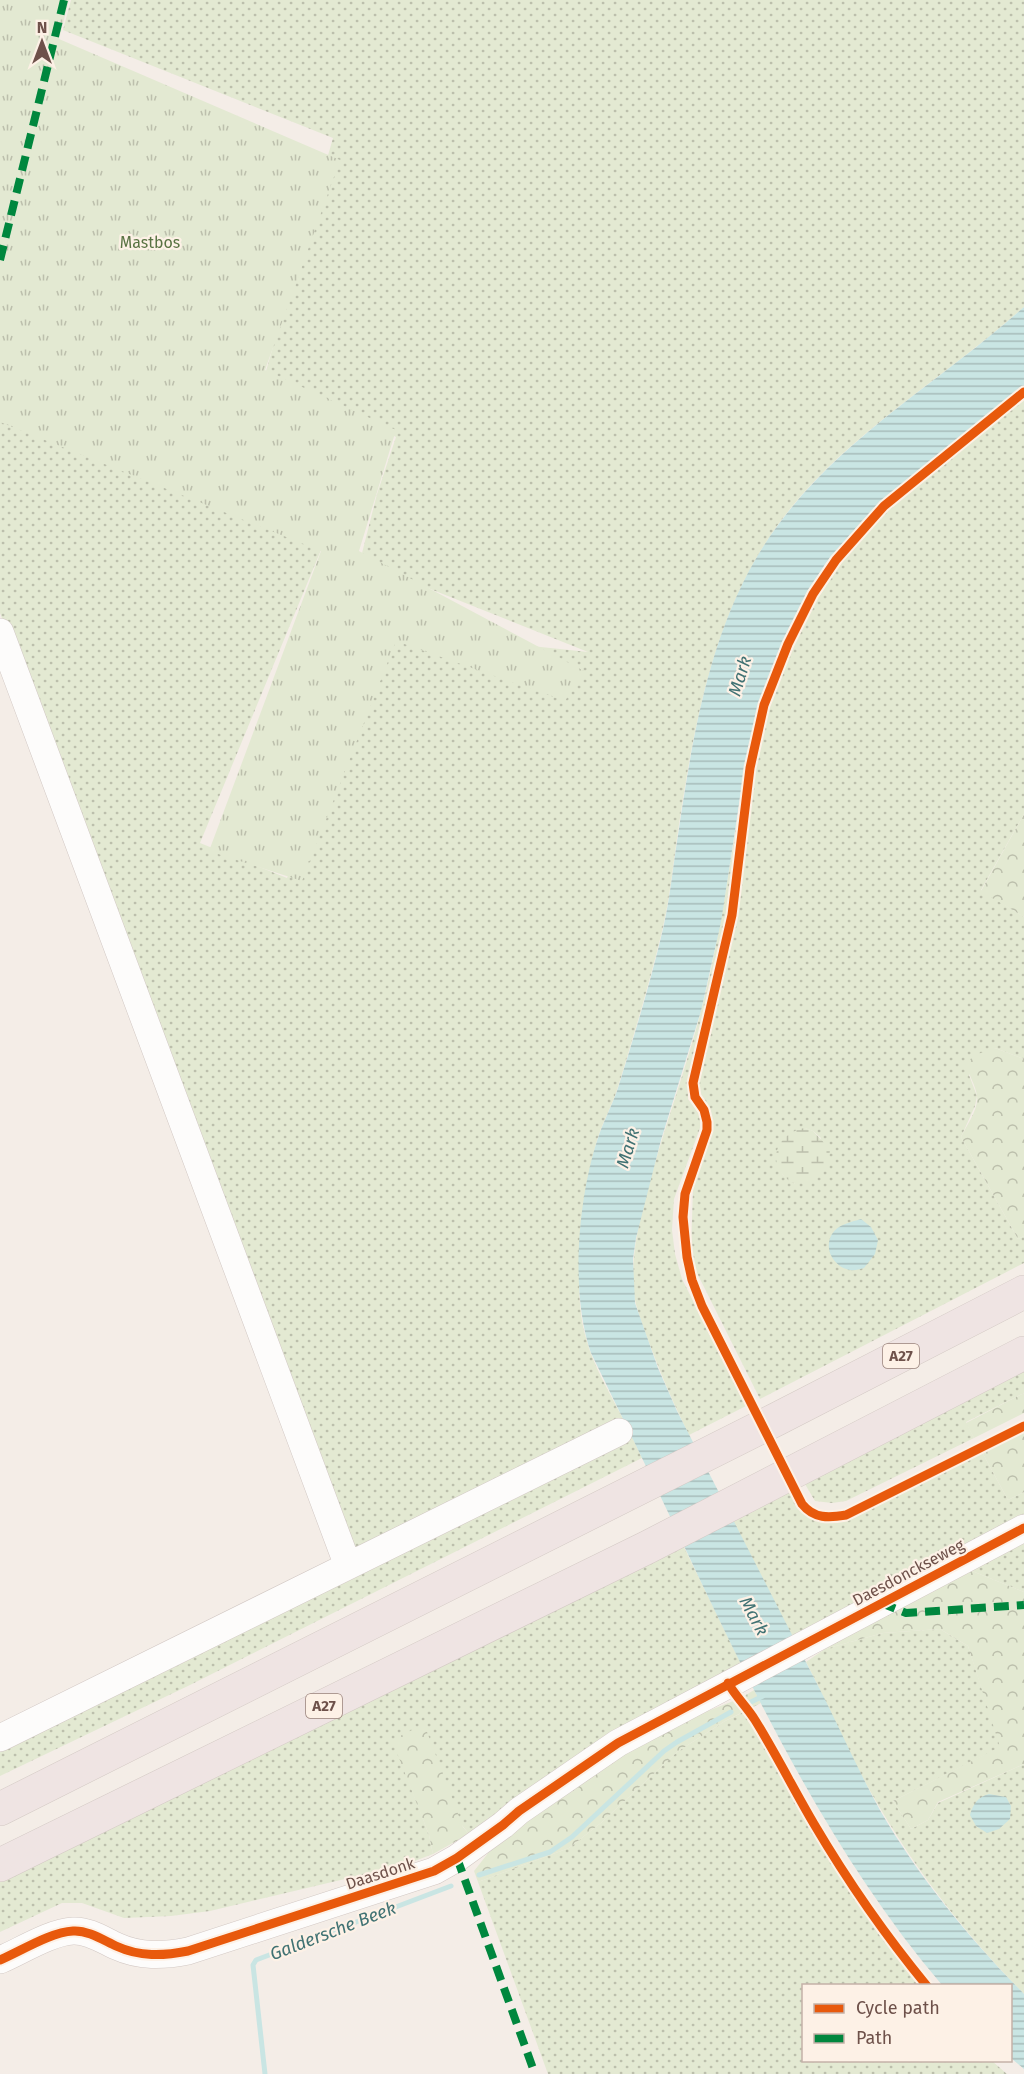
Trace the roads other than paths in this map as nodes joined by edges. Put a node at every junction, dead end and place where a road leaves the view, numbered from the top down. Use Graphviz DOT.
graph roads {
  1 [pos="0,632"];
  2 [pos="1024,1292"];
  3 [pos="1024,1353"];
  4 [pos="619,1432"];
  5 [pos="1024,1528"];
  6 [pos="348,1566"];
  7 [pos="732,1681"];
  8 [pos="0,1738"];
  9 [pos="0,1809"];
  10 [pos="0,1864"];
  11 [pos="0,1960"];
  1 -- 6 [label="street"];
  2 -- 9 [label="highway, A27"];
  3 -- 10 [label="highway, A27"];
  4 -- 6 [label="street"];
  5 -- 7 [label="street, Daesdonckseweg"];
  6 -- 8 [label="street"];
  7 -- 11 [label="street, Daasdonk"];
}
